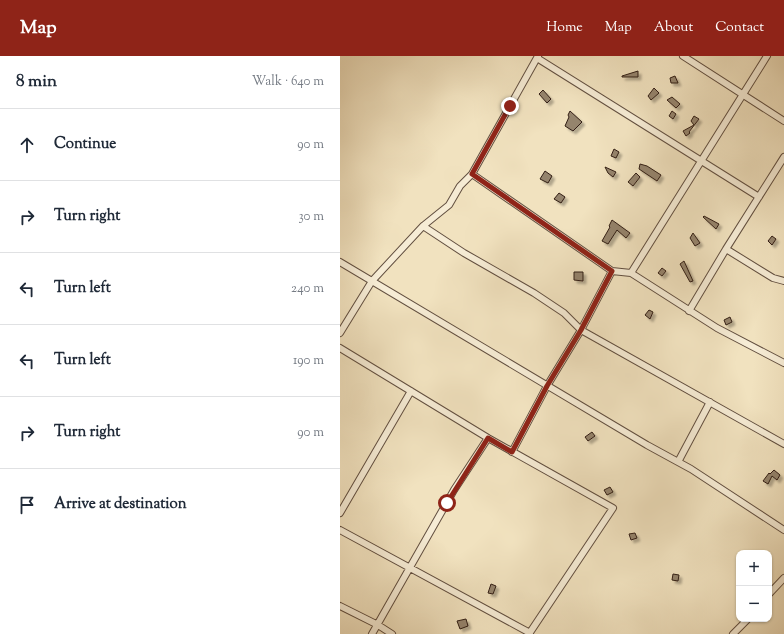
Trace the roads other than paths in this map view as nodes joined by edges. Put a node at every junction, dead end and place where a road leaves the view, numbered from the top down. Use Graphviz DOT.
graph roads {
  1 [pos="683,56"];
  2 [pos="767,56"];
  3 [pos="538,57"];
  4 [pos="742,94"];
  5 [pos="784,121"];
  6 [pos="784,157"];
  7 [pos="701,161"];
  8 [pos="472,174"];
  9 [pos="759,196"];
  10 [pos="423,226"];
  11 [pos="726,249"];
  12 [pos="340,262"];
  13 [pos="612,271"];
  14 [pos="631,273"];
  15 [pos="372,281"];
  16 [pos="784,281"];
  17 [pos="689,311"];
  18 [pos="581,330"];
  19 [pos="340,333"];
  20 [pos="340,348"];
  21 [pos="784,363"];
  22 [pos="547,386"];
  23 [pos="411,391"];
  24 [pos="710,402"];
  25 [pos="488,438"];
  26 [pos="784,444"];
  27 [pos="512,452"];
  28 [pos="678,462"];
  29 [pos="340,513"];
  30 [pos="340,530"];
  31 [pos="784,530"];
  32 [pos="410,568"];
  33 [pos="784,578"];
  34 [pos="772,591"];
  35 [pos="340,606"];
  36 [pos="745,622"];
  37 [pos="378,625"];
  38 [pos="530,633"];
  39 [pos="372,634"];
  40 [pos="392,634"];
  41 [pos="733,634"];
  1 -- 4 [label="street"];
  2 -- 4 [label="street"];
  3 -- 7 [label="street"];
  3 -- 8 [label="street"];
  4 -- 5 [label="street"];
  4 -- 7 [label="street"];
  6 -- 9 [label="street"];
  7 -- 9 [label="street"];
  7 -- 14 [label="street"];
  8 -- 10 [label="street"];
  8 -- 13 [label="street"];
  9 -- 11 [label="street"];
  10 -- 15 [label="street"];
  10 -- 18 [label="street"];
  11 -- 16 [label="street"];
  11 -- 17 [label="street"];
  12 -- 15 [label="street"];
  13 -- 14 [label="street"];
  13 -- 18 [label="street"];
  14 -- 17 [label="street"];
  15 -- 19 [label="street"];
  15 -- 22 [label="street"];
  17 -- 21 [label="street"];
  18 -- 22 [label="street"];
  18 -- 24 [label="street"];
  20 -- 23 [label="street"];
  22 -- 27 [label="street"];
  22 -- 28 [label="street"];
  23 -- 25 [label="street"];
  23 -- 29 [label="street"];
  24 -- 26 [label="street"];
  24 -- 28 [label="street"];
  25 -- 27 [label="street"];
  25 -- 32 [label="street"];
  27 -- 38 [label="street"];
  28 -- 31 [label="street"];
  30 -- 32 [label="street"];
  32 -- 37 [label="street"];
  32 -- 38 [label="street"];
  33 -- 34 [label="street"];
  35 -- 37 [label="street"];
  36 -- 41 [label="street"];
  37 -- 39 [label="street"];
  37 -- 40 [label="street"];
}
